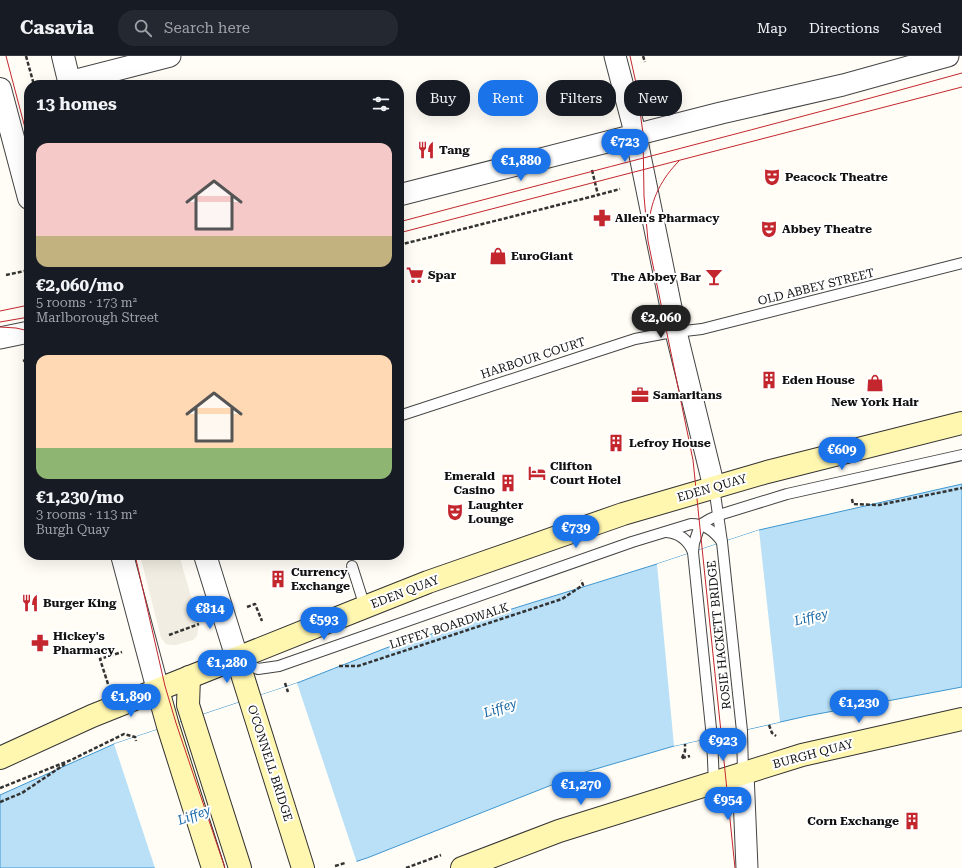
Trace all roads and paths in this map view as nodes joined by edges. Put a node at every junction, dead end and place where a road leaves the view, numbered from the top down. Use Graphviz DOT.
graph roads {
  1 [pos="26,56"];
  2 [pos="63,56"];
  3 [pos="170,56"];
  4 [pos="615,56"];
  5 [pos="643,56"];
  6 [pos="948,56"];
  7 [pos="645,62"];
  8 [pos="33,80"];
  9 [pos="69,80"];
  10 [pos="81,80"];
  11 [pos="0,89"];
  12 [pos="636,136"];
  13 [pos="591,165"];
  14 [pos="24,179"];
  15 [pos="620,189"];
  16 [pos="404,195"];
  17 [pos="598,195"];
  18 [pos="404,244"];
  19 [pos="962,264"];
  20 [pos="24,271"];
  21 [pos="6,275"];
  22 [pos="676,332"];
  23 [pos="24,333"];
  24 [pos="0,338"];
  25 [pos="404,414"];
  26 [pos="962,423"];
  27 [pos="962,456"];
  28 [pos="714,487"];
  29 [pos="962,488"];
  30 [pos="851,496"];
  31 [pos="719,515"];
  32 [pos="700,525"];
  33 [pos="664,532"];
  34 [pos="722,542"];
  35 [pos="693,552"];
  36 [pos="123,560"];
  37 [pos="208,560"];
  38 [pos="352,566"];
  39 [pos="580,574"];
  40 [pos="255,604"];
  41 [pos="365,607"];
  42 [pos="263,623"];
  43 [pos="199,624"];
  44 [pos="165,636"];
  45 [pos="127,650"];
  46 [pos="237,658"];
  47 [pos="335,666"];
  48 [pos="189,677"];
  49 [pos="108,684"];
  50 [pos="158,690"];
  51 [pos="962,719"];
  52 [pos="136,741"];
  53 [pos="685,744"];
  54 [pos="690,756"];
  55 [pos="0,758"];
  56 [pos="71,760"];
  57 [pos="743,773"];
  58 [pos="714,783"];
  59 [pos="0,788"];
  60 [pos="0,802"];
  61 [pos="345,863"];
  62 [pos="335,866"];
  63 [pos="213,868"];
  64 [pos="240,868"];
  65 [pos="303,868"];
  66 [pos="462,868"];
  67 [pos="747,868"];
  1 -- 8 [label="path"];
  2 -- 9 [label="street"];
  3 -- 10 [label="street"];
  4 -- 12 [label="street"];
  5 -- 7 [label="path"];
  6 -- 12 [label="street"];
  11 -- 14 [label="street"];
  12 -- 16 [label="street"];
  12 -- 22 [label="street"];
  13 -- 17 [label="path"];
  15 -- 17 [label="path"];
  17 -- 18 [label="path"];
  19 -- 22 [label="lane, OLD ABBEY STREET"];
  20 -- 21 [label="path"];
  22 -- 25 [label="lane, HARBOUR COURT"];
  22 -- 28 [label="street"];
  23 -- 24 [label="street"];
  26 -- 28 [label="main road, EDEN QUAY"];
  27 -- 31 [label="lane"];
  28 -- 31 [label="lane, ROSIE HACKETT BRIDGE"];
  28 -- 41 [label="main road, EDEN QUAY"];
  29 -- 30 [label="path"];
  31 -- 32 [label="lane"];
  31 -- 34 [label="lane, ROSIE HACKETT BRIDGE"];
  32 -- 33 [label="lane"];
  32 -- 34 [label="lane"];
  32 -- 35 [label="lane, ROSIE HACKETT BRIDGE"];
  33 -- 35 [label="lane, ROSIE HACKETT BRIDGE"];
  33 -- 46 [label="lane"];
  34 -- 57 [label="lane, ROSIE HACKETT BRIDGE"];
  35 -- 58 [label="lane, ROSIE HACKETT BRIDGE"];
  36 -- 50 [label="street"];
  37 -- 46 [label="street"];
  38 -- 41 [label="lane"];
  39 -- 47 [label="path, LIFFEY BOARDWALK"];
  40 -- 42 [label="path"];
  41 -- 46 [label="main road, EDEN QUAY"];
  43 -- 44 [label="path"];
  45 -- 49 [label="path"];
  46 -- 48 [label="main road, EDEN QUAY"];
  46 -- 65 [label="main road, O'CONNELL BRIDGE"];
  48 -- 50 [label="main road, EDEN QUAY"];
  48 -- 64 [label="main road"];
  50 -- 55 [label="main road, EDEN QUAY"];
  50 -- 63 [label="main road"];
  51 -- 57 [label="main road, BURGH QUAY"];
  52 -- 56 [label="path"];
  53 -- 54 [label="path"];
  56 -- 59 [label="path"];
  56 -- 60 [label="path"];
  57 -- 58 [label="main road, BURGH QUAY"];
  57 -- 67 [label="street"];
  58 -- 66 [label="main road, BURGH QUAY"];
  61 -- 62 [label="path"];
}
